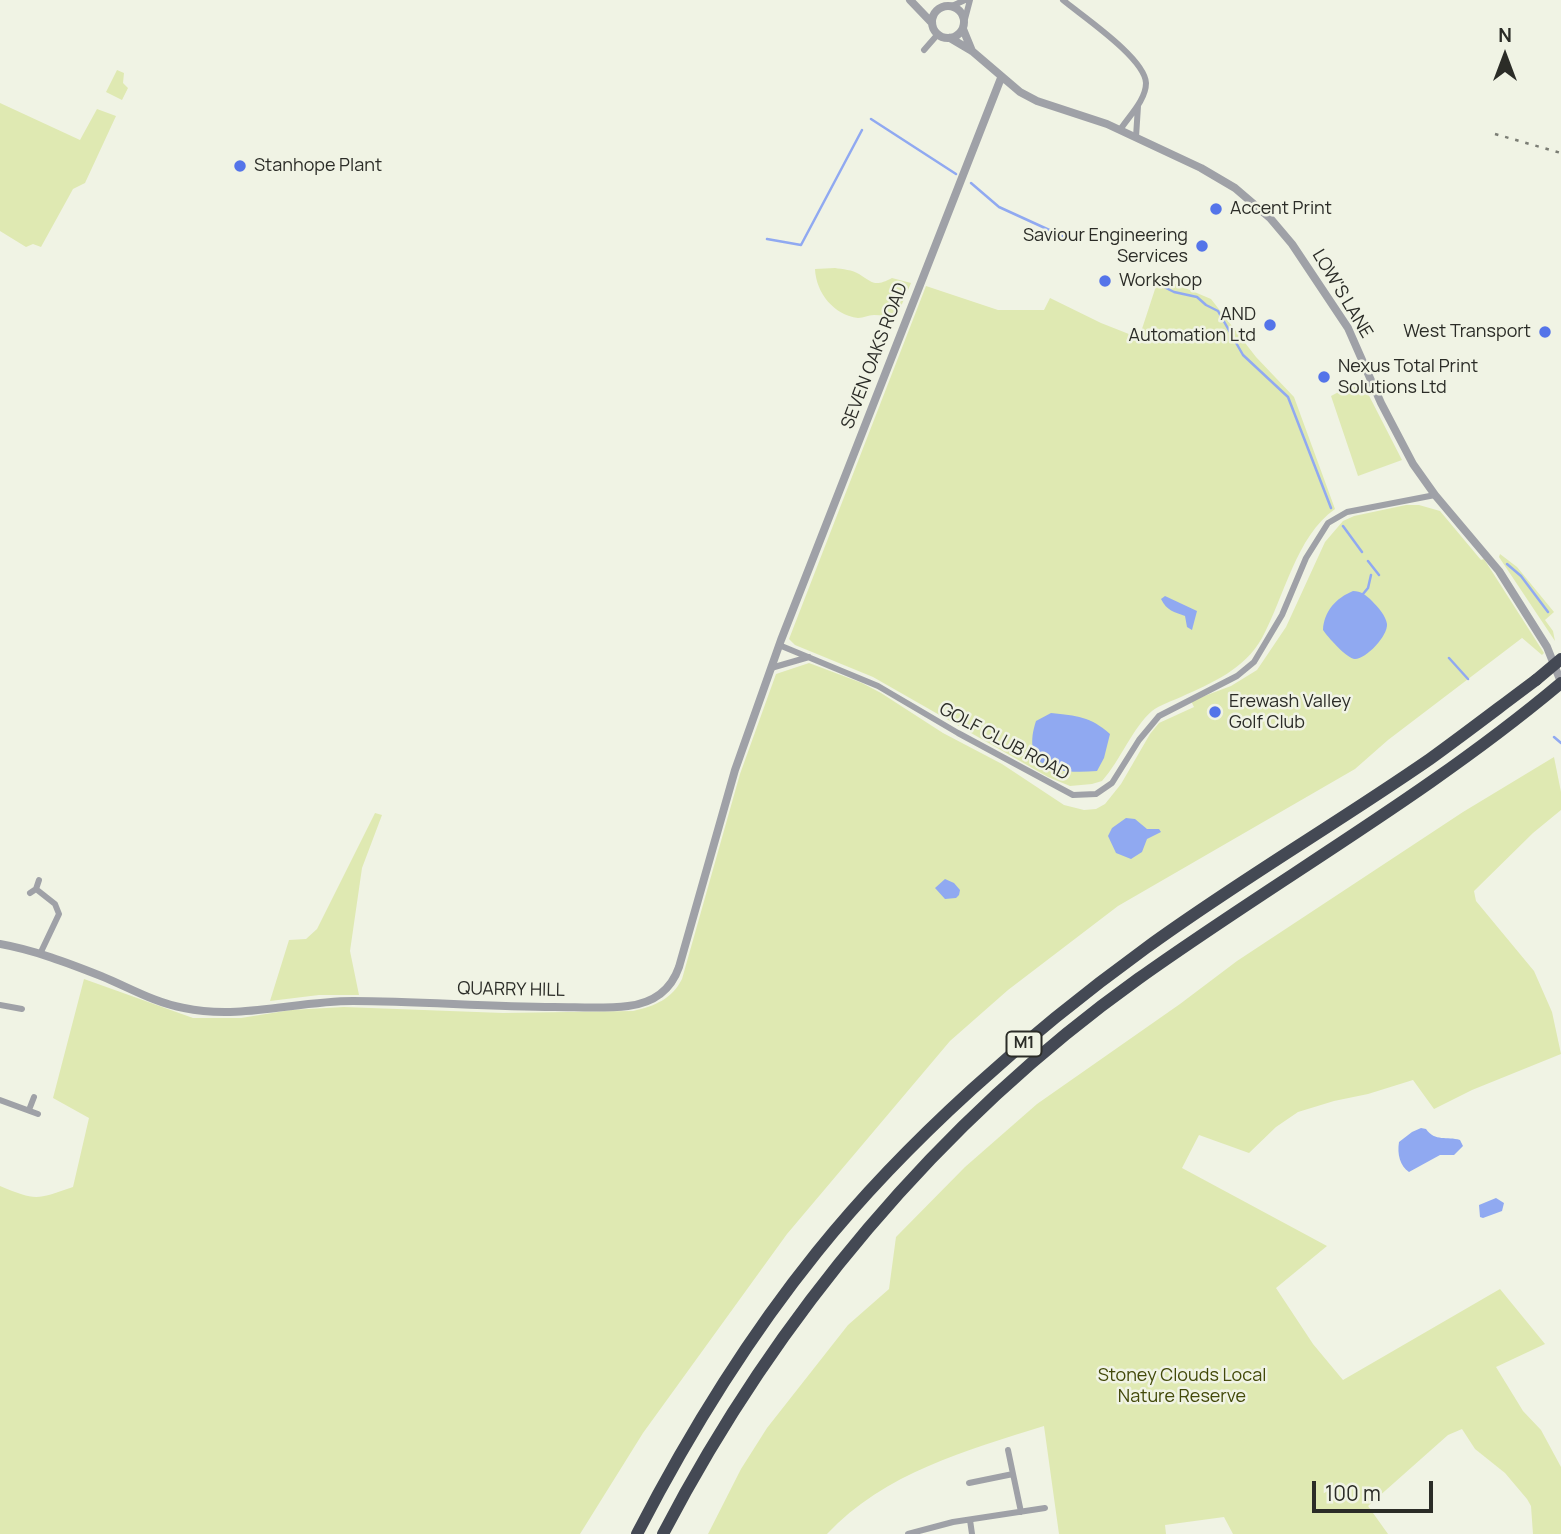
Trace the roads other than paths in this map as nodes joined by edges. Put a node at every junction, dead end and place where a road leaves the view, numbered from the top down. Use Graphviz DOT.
graph roads {
  1 [pos="967,0"];
  2 [pos="1063,0"];
  3 [pos="913,2"];
  4 [pos="952,6"];
  5 [pos="938,9"];
  6 [pos="965,19"];
  7 [pos="932,23"];
  8 [pos="964,29"];
  9 [pos="938,34"];
  10 [pos="950,38"];
  11 [pos="924,50"];
  12 [pos="972,51"];
  13 [pos="1001,78"];
  14 [pos="1138,106"];
  15 [pos="1120,130"];
  16 [pos="1136,137"];
  17 [pos="1435,495"];
  18 [pos="779,645"];
  19 [pos="810,656"];
  20 [pos="1561,659"];
  21 [pos="771,668"];
  22 [pos="1561,683"];
  23 [pos="39,880"];
  24 [pos="0,944"];
  25 [pos="40,954"];
  26 [pos="0,1005"];
  27 [pos="22,1009"];
  28 [pos="34,1097"];
  29 [pos="0,1100"];
  30 [pos="29,1110"];
  31 [pos="38,1114"];
  32 [pos="1008,1450"];
  33 [pos="1013,1474"];
  34 [pos="969,1483"];
  35 [pos="1045,1508"];
  36 [pos="1021,1512"];
  37 [pos="970,1520"];
  38 [pos="637,1534"];
  39 [pos="663,1534"];
  40 [pos="908,1534"];
  41 [pos="972,1534"];
  1 -- 4 [label="street"];
  1 -- 6 [label="street"];
  2 -- 14 [label="street"];
  3 -- 5 [label="street"];
  3 -- 7 [label="street"];
  4 -- 5 [label="street"];
  4 -- 6 [label="street"];
  5 -- 7 [label="street"];
  6 -- 8 [label="street, LOW'S LANE"];
  7 -- 9 [label="street"];
  8 -- 10 [label="street"];
  8 -- 12 [label="street, LOW'S LANE"];
  9 -- 10 [label="street, LOW'S LANE"];
  9 -- 11 [label="street"];
  10 -- 12 [label="street, LOW'S LANE"];
  12 -- 13 [label="street, LOW'S LANE"];
  13 -- 15 [label="street, LOW'S LANE"];
  13 -- 18 [label="street, SEVEN OAKS ROAD"];
  14 -- 15 [label="street"];
  14 -- 16 [label="street"];
  15 -- 16 [label="street, LOW'S LANE"];
  16 -- 17 [label="street, LOW'S LANE"];
  17 -- 19 [label="street, GOLF CLUB ROAD"];
  17 -- 22 [label="street, LOW'S LANE"];
  18 -- 19 [label="street, GOLF CLUB ROAD"];
  18 -- 21 [label="street, QUARRY HILL"];
  19 -- 21 [label="street"];
  20 -- 38 [label="highway, M1, bridge"];
  21 -- 25 [label="street, QUARRY HILL"];
  22 -- 39 [label="highway, M1"];
  23 -- 25 [label="street"];
  24 -- 25 [label="street, QUARRY HILL"];
  26 -- 27 [label="street"];
  28 -- 30 [label="street"];
  29 -- 30 [label="street"];
  30 -- 31 [label="street"];
  32 -- 33 [label="street"];
  33 -- 34 [label="street"];
  33 -- 36 [label="street"];
  35 -- 36 [label="street"];
  36 -- 37 [label="street"];
  37 -- 40 [label="street"];
  37 -- 41 [label="street"];
}
